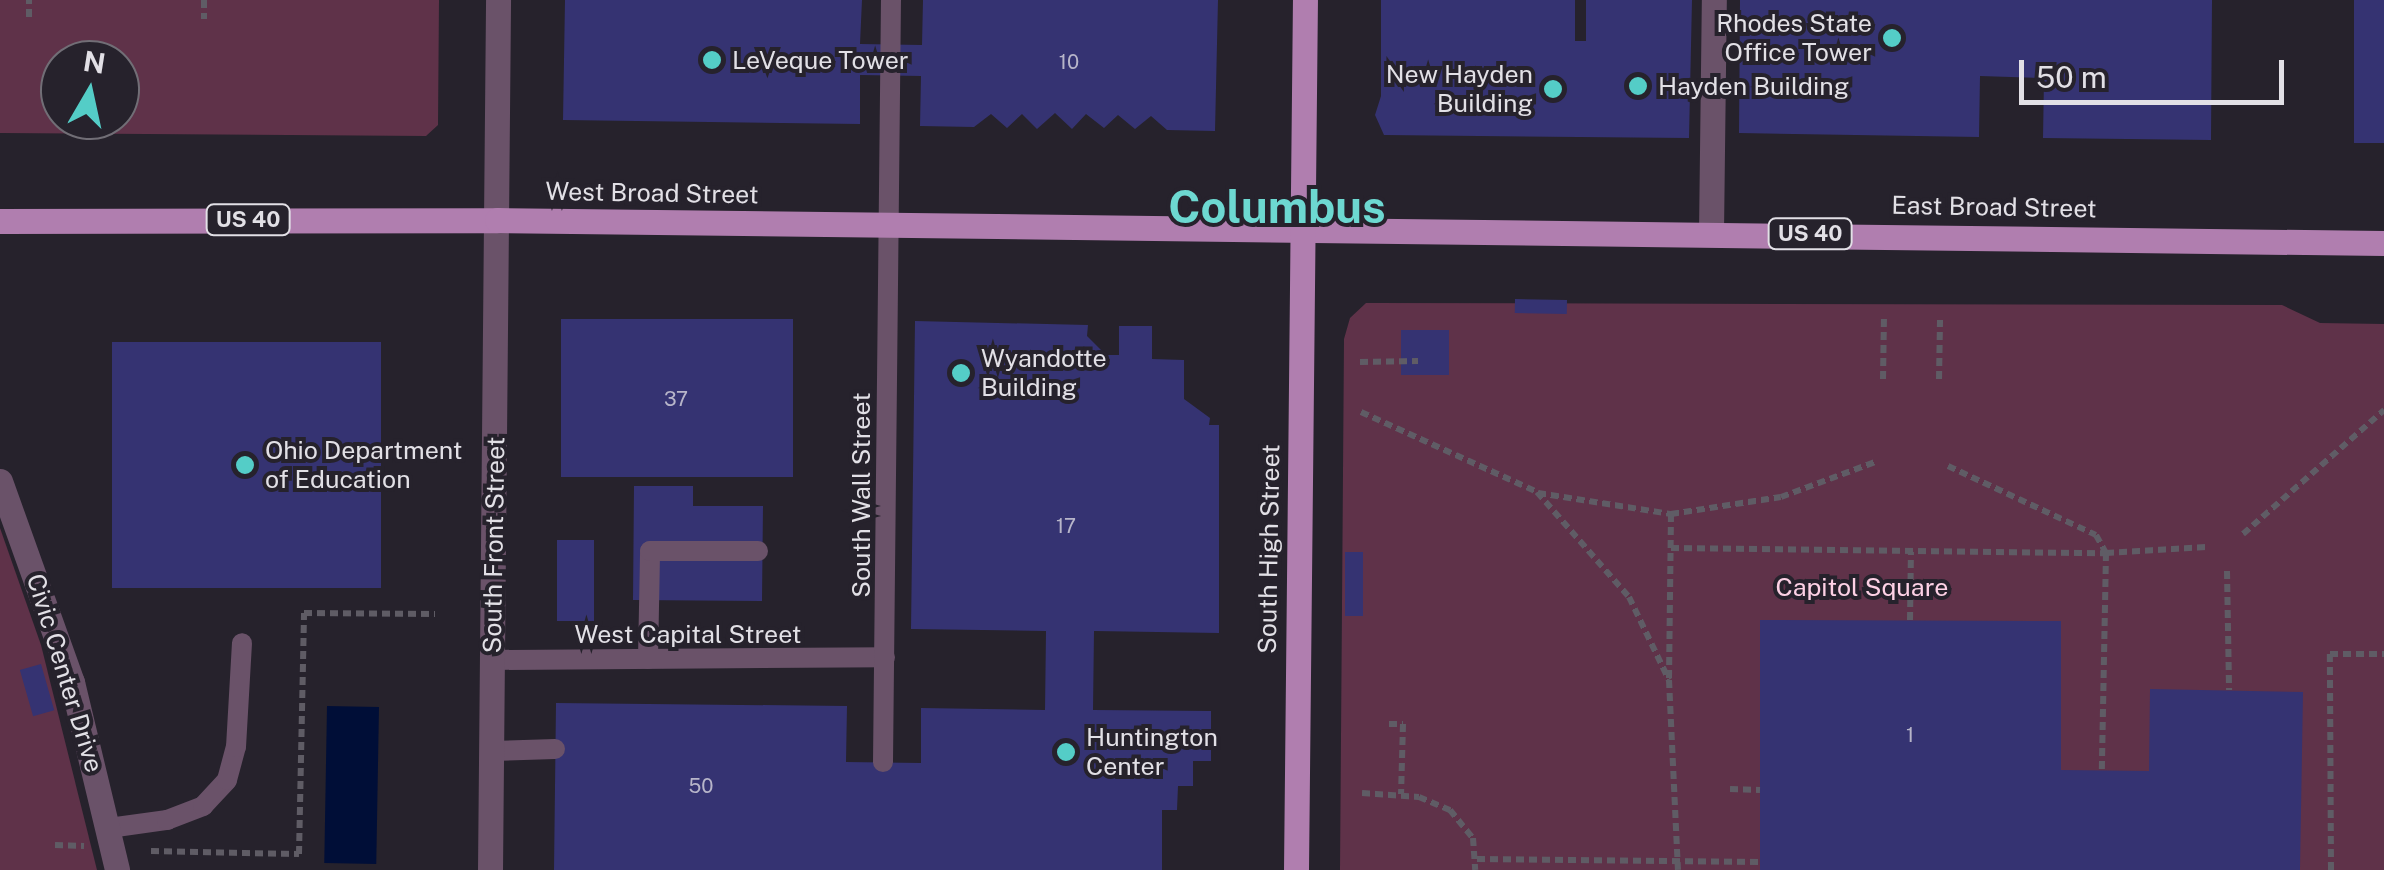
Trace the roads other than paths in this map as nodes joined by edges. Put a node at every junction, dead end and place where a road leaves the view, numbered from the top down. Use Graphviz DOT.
graph roads {
  1 [pos="498,0"];
  2 [pos="891,0"];
  3 [pos="1305,0"];
  4 [pos="1714,0"];
  5 [pos="497,220"];
  6 [pos="0,221"];
  7 [pos="1303,228"];
  8 [pos="888,229"];
  9 [pos="1712,233"];
  10 [pos="2384,243"];
  11 [pos="0,480"];
  12 [pos="758,551"];
  13 [pos="242,643"];
  14 [pos="885,657"];
  15 [pos="648,659"];
  16 [pos="492,660"];
  17 [pos="555,750"];
  18 [pos="492,751"];
  19 [pos="884,762"];
  20 [pos="109,828"];
  21 [pos="117,870"];
  22 [pos="490,870"];
  23 [pos="1296,870"];
  1 -- 5 [label="street, South Front Street"];
  2 -- 8 [label="lane, South Wall Street"];
  3 -- 7 [label="main road, South High Street"];
  4 -- 9 [label="street"];
  5 -- 6 [label="main road, West Broad Street / US 40"];
  5 -- 8 [label="main road, West Broad Street / US 40"];
  5 -- 16 [label="street, South Front Street"];
  7 -- 8 [label="main road, West Broad Street / US 40"];
  7 -- 9 [label="main road, East Broad Street / US 40"];
  7 -- 23 [label="main road, South High Street"];
  8 -- 14 [label="lane, South Wall Street"];
  9 -- 10 [label="main road, East Broad Street / US 40"];
  11 -- 20 [label="street, Civic Center Drive"];
  12 -- 15 [label="lane"];
  13 -- 20 [label="lane"];
  14 -- 15 [label="lane, West Capital Street"];
  14 -- 19 [label="lane, South Wall Street"];
  15 -- 16 [label="lane, West Capital Street"];
  16 -- 18 [label="street, South Front Street"];
  17 -- 18 [label="lane"];
  18 -- 22 [label="street, South Front Street"];
  20 -- 21 [label="street, Civic Center Drive"];
}
